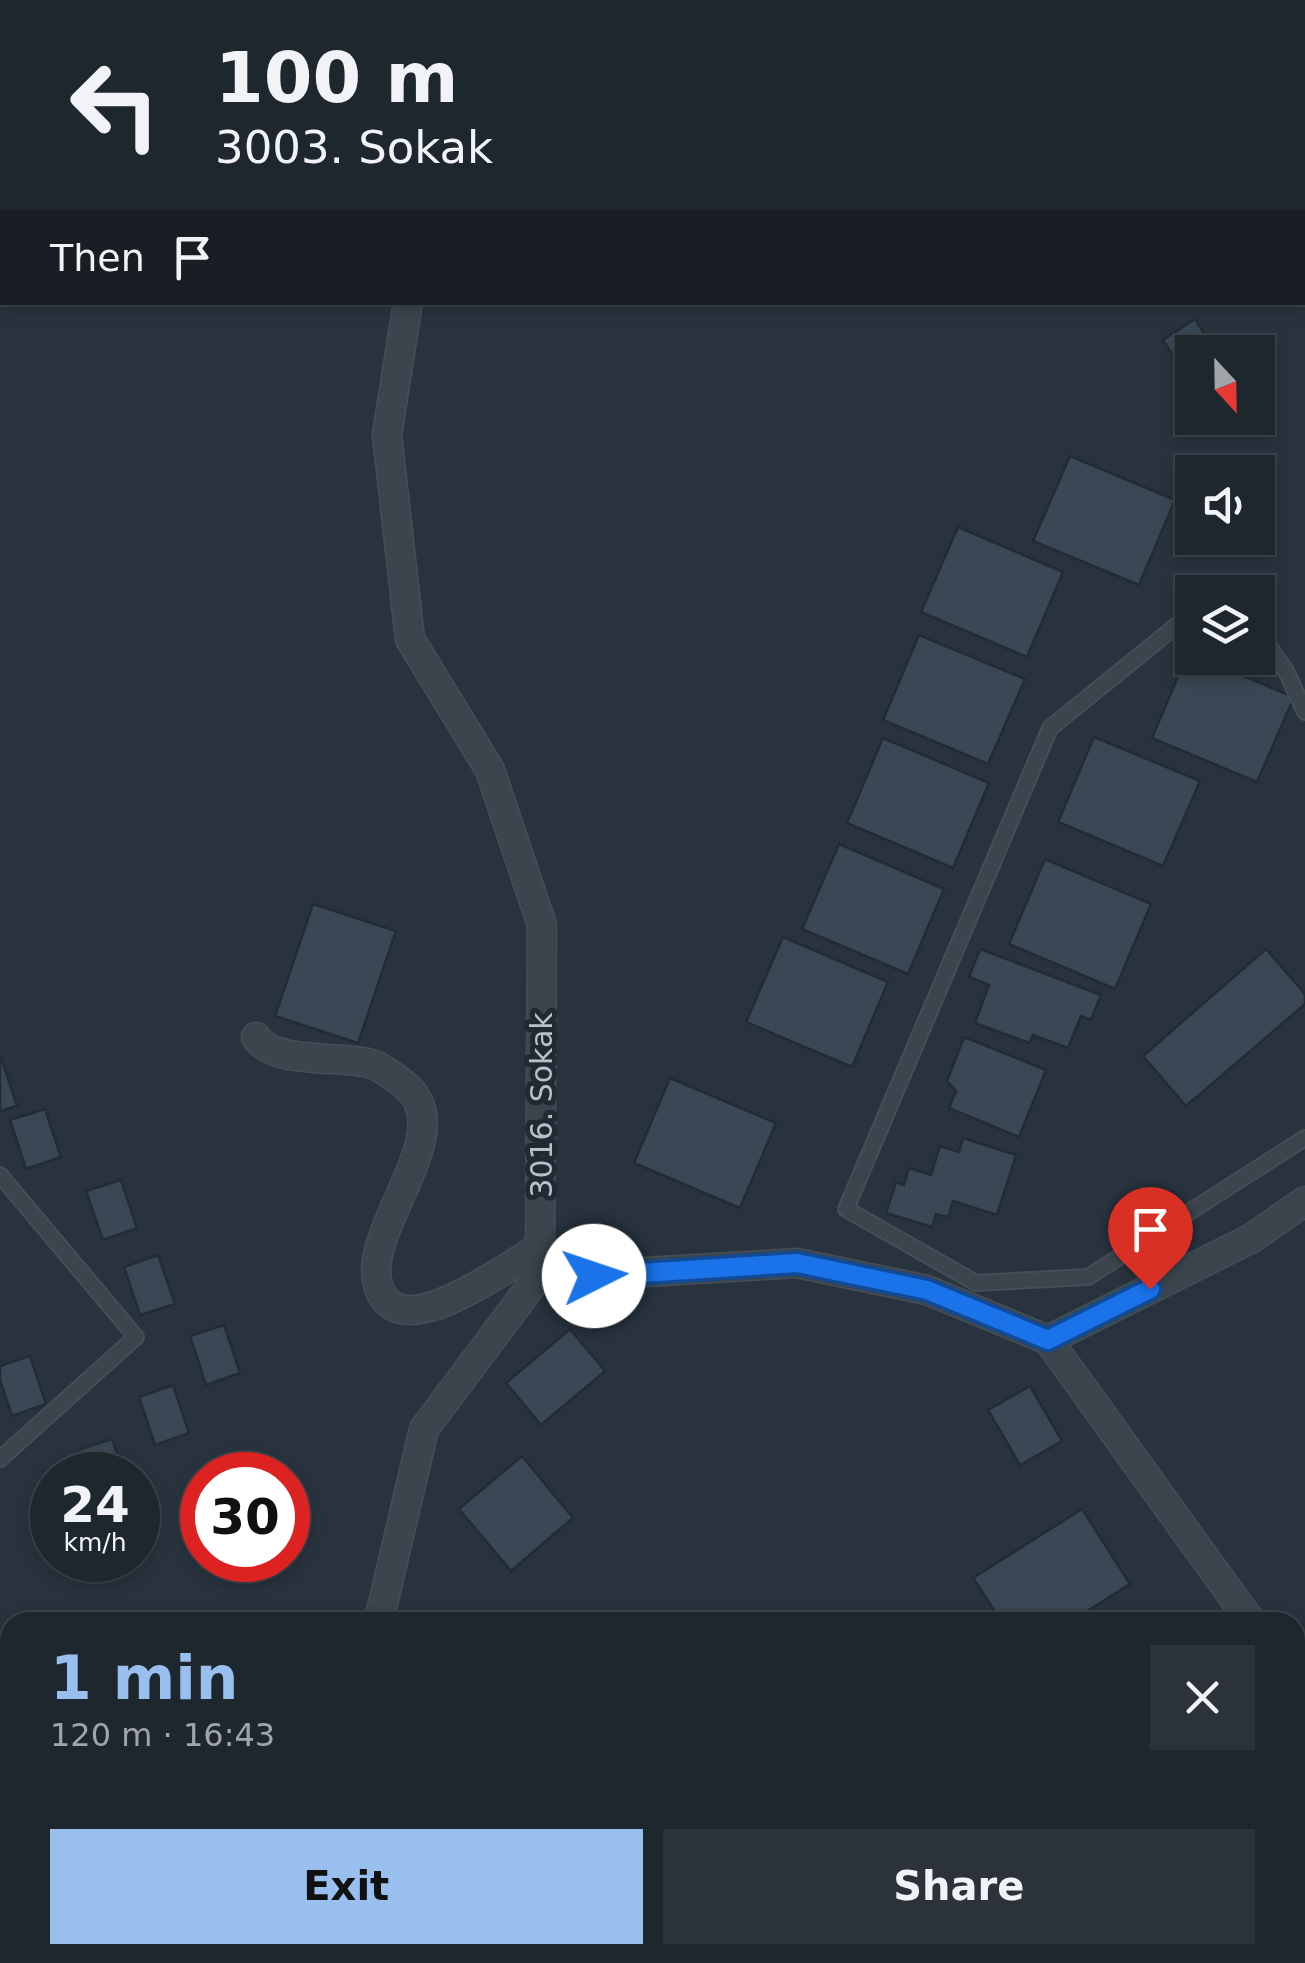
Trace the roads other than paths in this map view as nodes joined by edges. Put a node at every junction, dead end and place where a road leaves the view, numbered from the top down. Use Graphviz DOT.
graph roads {
  1 [pos="408,305"];
  2 [pos="1175,627"];
  3 [pos="1275,655"];
  4 [pos="1305,712"];
  5 [pos="256,1037"];
  6 [pos="1305,1138"];
  7 [pos="0,1175"];
  8 [pos="1305,1200"];
  9 [pos="548,1250"];
  10 [pos="1048,1340"];
  11 [pos="0,1459"];
  12 [pos="381,1612"];
  13 [pos="1244,1612"];
  1 -- 9 [label="street, 3016. Sokak"];
  2 -- 6 [label="lane"];
  3 -- 4 [label="lane"];
  5 -- 9 [label="street"];
  7 -- 11 [label="lane"];
  8 -- 10 [label="street"];
  9 -- 10 [label="street"];
  9 -- 12 [label="street"];
  10 -- 13 [label="street"];
}
